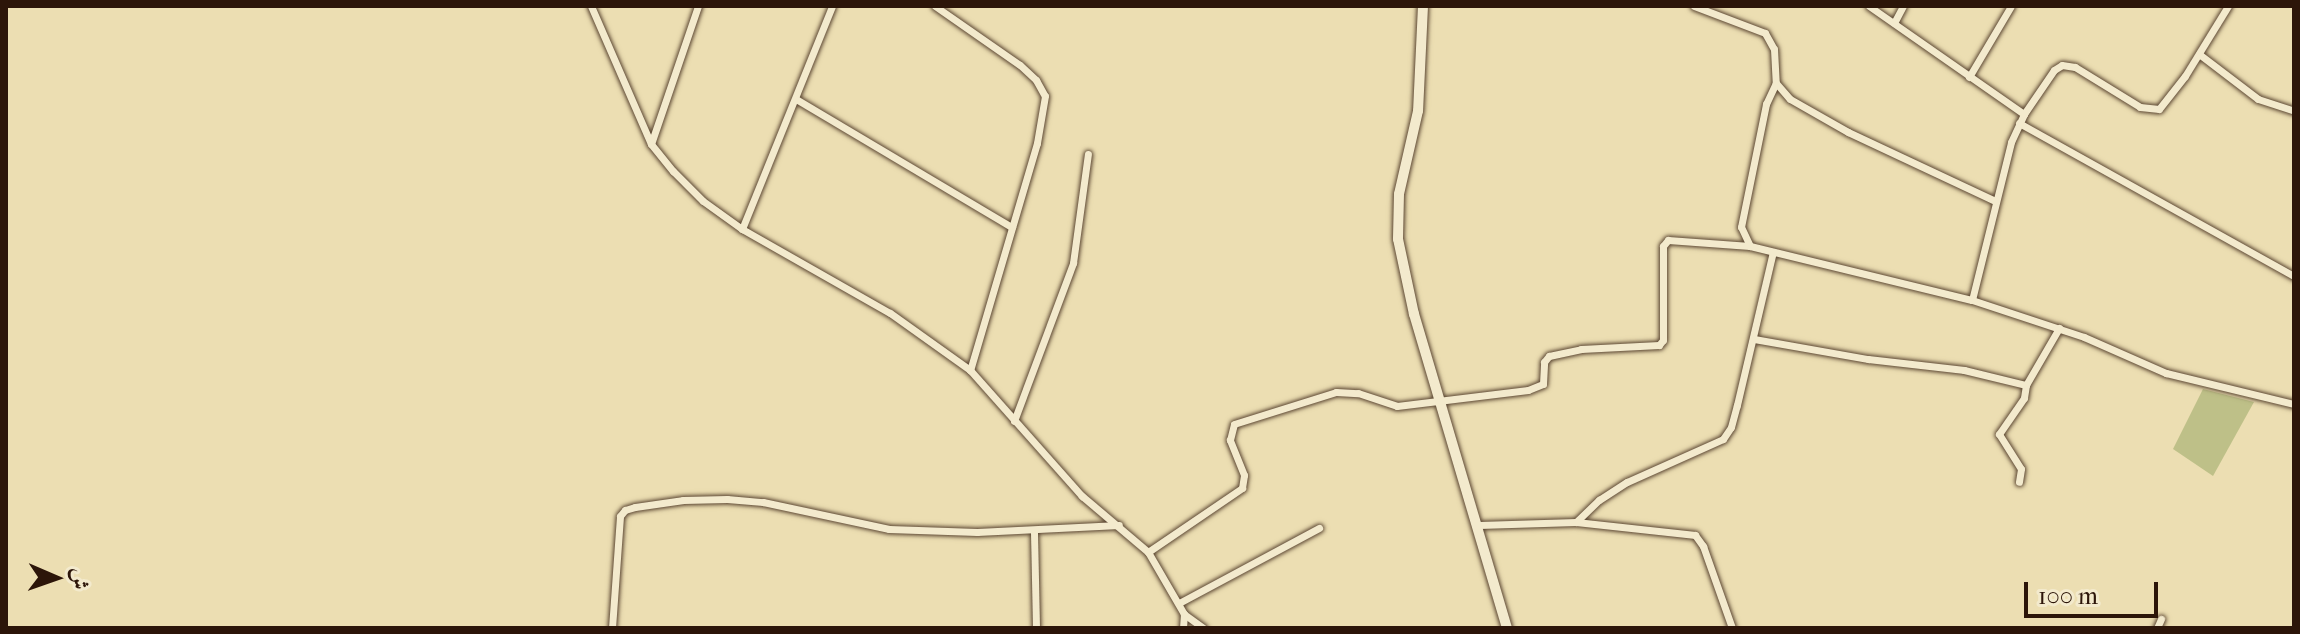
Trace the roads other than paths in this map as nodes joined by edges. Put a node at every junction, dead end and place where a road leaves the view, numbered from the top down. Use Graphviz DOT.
graph roads {
  1 [pos="591,6"];
  2 [pos="698,6"];
  3 [pos="832,6"];
  4 [pos="935,6"];
  5 [pos="1423,6"];
  6 [pos="1694,6"];
  7 [pos="1869,6"];
  8 [pos="1903,6"];
  9 [pos="2011,6"];
  10 [pos="2228,6"];
  11 [pos="1894,23"];
  12 [pos="2199,54"];
  13 [pos="1969,77"];
  14 [pos="1776,83"];
  15 [pos="796,99"];
  16 [pos="2294,111"];
  17 [pos="2024,114"];
  18 [pos="2019,123"];
  19 [pos="651,144"];
  20 [pos="1088,154"];
  21 [pos="1995,201"];
  22 [pos="1012,227"];
  23 [pos="742,229"];
  24 [pos="1750,246"];
  25 [pos="1773,252"];
  26 [pos="2294,276"];
  27 [pos="1972,300"];
  28 [pos="2059,328"];
  29 [pos="1754,339"];
  30 [pos="970,370"];
  31 [pos="2026,385"];
  32 [pos="1438,400"];
  33 [pos="2294,404"];
  34 [pos="1014,421"];
  35 [pos="2019,482"];
  36 [pos="1576,522"];
  37 [pos="1119,525"];
  38 [pos="1479,525"];
  39 [pos="1319,528"];
  40 [pos="1034,532"];
  41 [pos="1148,552"];
  42 [pos="1179,603"];
  43 [pos="1184,614"];
  44 [pos="2161,619"];
  45 [pos="612,628"];
  46 [pos="1036,628"];
  47 [pos="1183,628"];
  48 [pos="1203,628"];
  49 [pos="1507,628"];
  50 [pos="1732,628"];
  51 [pos="2157,628"];
  1 -- 19 [label="street"];
  2 -- 19 [label="street"];
  3 -- 15 [label="street"];
  4 -- 22 [label="street"];
  5 -- 32 [label="street"];
  6 -- 14 [label="street"];
  7 -- 11 [label="street"];
  8 -- 11 [label="street"];
  9 -- 13 [label="street"];
  10 -- 12 [label="street"];
  11 -- 13 [label="street"];
  12 -- 16 [label="street"];
  12 -- 17 [label="street"];
  13 -- 17 [label="street"];
  14 -- 21 [label="street"];
  14 -- 24 [label="street"];
  15 -- 22 [label="street"];
  15 -- 23 [label="street"];
  17 -- 18 [label="street"];
  18 -- 21 [label="street"];
  18 -- 26 [label="street"];
  19 -- 23 [label="street"];
  20 -- 34 [label="street"];
  21 -- 27 [label="street"];
  22 -- 30 [label="street"];
  23 -- 30 [label="street"];
  24 -- 25 [label="street"];
  24 -- 32 [label="street"];
  25 -- 27 [label="street"];
  25 -- 29 [label="street"];
  27 -- 28 [label="street"];
  28 -- 31 [label="street"];
  28 -- 33 [label="street"];
  29 -- 31 [label="street"];
  29 -- 36 [label="street"];
  30 -- 34 [label="street"];
  31 -- 35 [label="street"];
  32 -- 38 [label="street"];
  32 -- 41 [label="street"];
  34 -- 37 [label="street"];
  36 -- 38 [label="street"];
  36 -- 50 [label="street"];
  37 -- 40 [label="street"];
  37 -- 41 [label="street"];
  38 -- 49 [label="street"];
  39 -- 42 [label="street"];
  40 -- 45 [label="street"];
  40 -- 46 [label="street"];
  41 -- 42 [label="street"];
  42 -- 43 [label="street"];
  43 -- 47 [label="street"];
  43 -- 48 [label="street"];
  44 -- 51 [label="street"];
}
